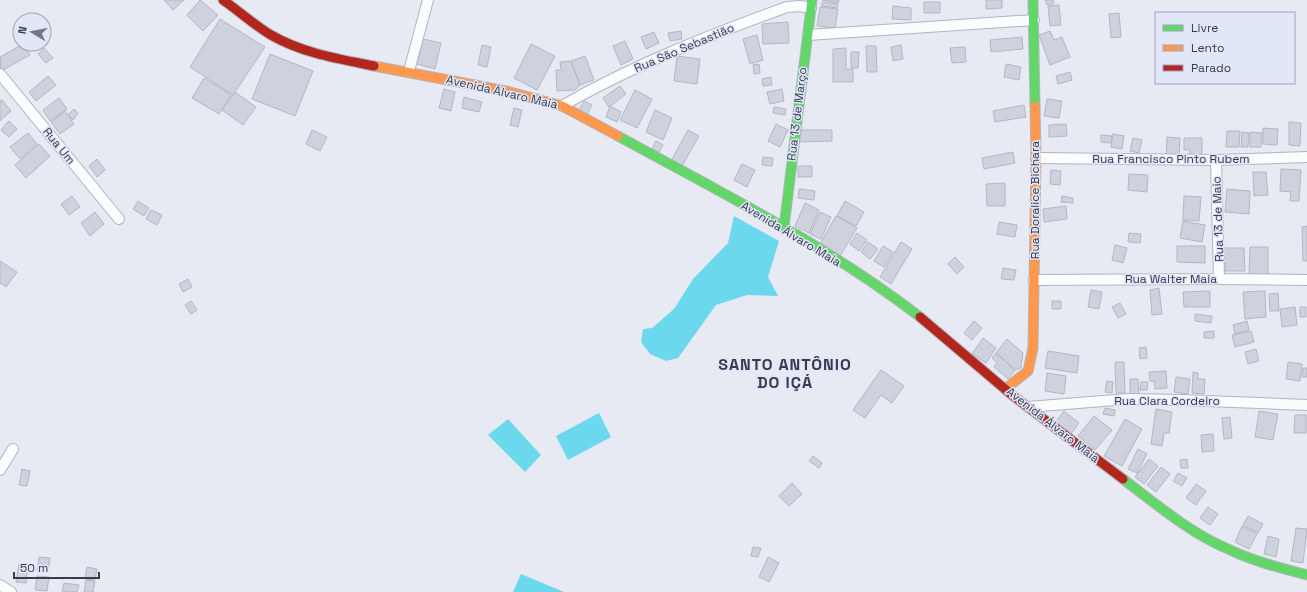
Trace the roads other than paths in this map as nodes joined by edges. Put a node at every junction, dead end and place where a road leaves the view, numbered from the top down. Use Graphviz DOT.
graph roads {
  1 [pos="223,0"];
  2 [pos="428,0"];
  3 [pos="1033,0"];
  4 [pos="811,4"];
  5 [pos="1034,20"];
  6 [pos="808,35"];
  7 [pos="409,72"];
  8 [pos="0,74"];
  9 [pos="562,106"];
  10 [pos="1307,157"];
  11 [pos="1036,158"];
  12 [pos="1216,160"];
  13 [pos="119,219"];
  14 [pos="784,228"];
  15 [pos="1219,278"];
  16 [pos="1034,280"];
  17 [pos="1307,280"];
  18 [pos="1005,389"];
  19 [pos="1307,405"];
  20 [pos="1028,407"];
  21 [pos="13,450"];
  22 [pos="0,470"];
  23 [pos="1307,575"];
  24 [pos="0,585"];
  25 [pos="11,592"];
  1 -- 7 [label="street, Avenida Álvaro Maia"];
  2 -- 7 [label="street"];
  3 -- 5 [label="street, Rua Doralice Bichara"];
  4 -- 6 [label="street, Rua 13 de Março"];
  4 -- 9 [label="street, Rua São Sebastião"];
  5 -- 6 [label="street"];
  5 -- 11 [label="street, Rua Doralice Bichara"];
  6 -- 14 [label="street, Rua 13 de Março"];
  7 -- 9 [label="street, Avenida Álvaro Maia"];
  8 -- 13 [label="street, Rua Um"];
  9 -- 14 [label="street, Avenida Álvaro Maia"];
  10 -- 12 [label="street, Rua Francisco Pinto Rubem"];
  11 -- 12 [label="street, Rua Francisco Pinto Rubem"];
  11 -- 16 [label="street, Rua Doralice Bichara"];
  12 -- 15 [label="street, Rua 13 de Maio"];
  14 -- 18 [label="street, Avenida Álvaro Maia"];
  15 -- 16 [label="street, Rua Walter Maia"];
  15 -- 17 [label="street, Rua Walter Maia"];
  16 -- 18 [label="street, Rua Doralice Bichara"];
  18 -- 20 [label="street, Avenida Álvaro Maia"];
  19 -- 20 [label="street, Rua Clara Cordeiro"];
  20 -- 23 [label="street, Avenida Álvaro Maia"];
  21 -- 22 [label="street"];
  24 -- 25 [label="street"];
}
